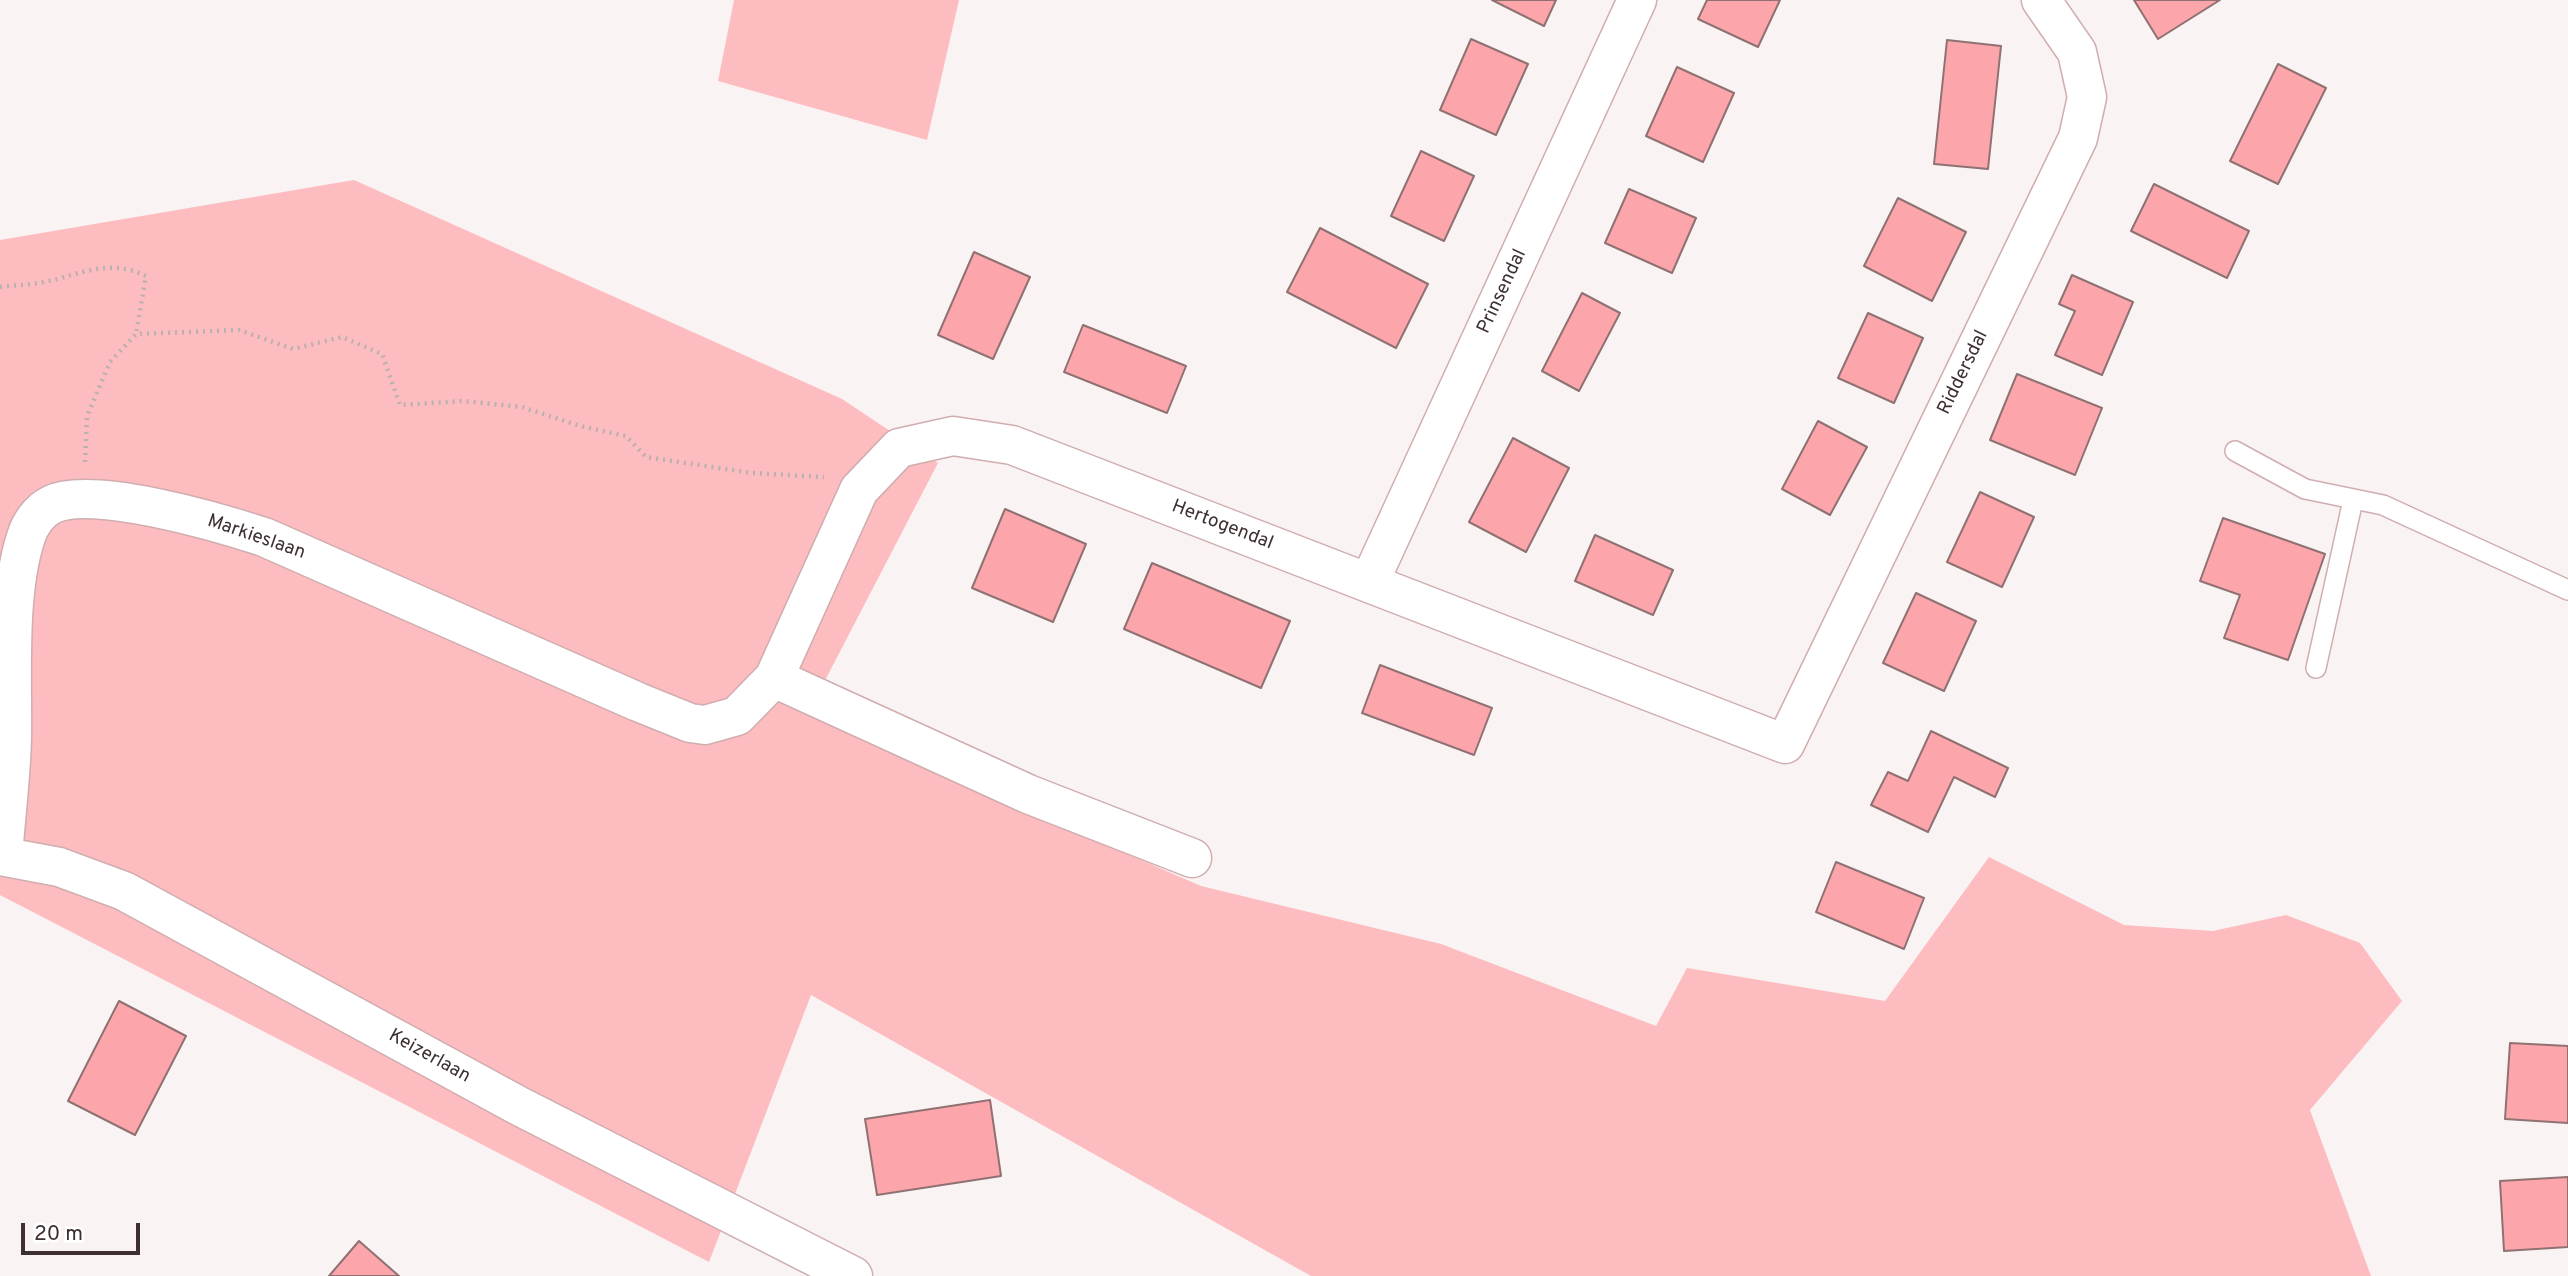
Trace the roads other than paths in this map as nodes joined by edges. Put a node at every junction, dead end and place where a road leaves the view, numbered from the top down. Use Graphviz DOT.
graph roads {
  1 [pos="1637,0"];
  2 [pos="2041,0"];
  3 [pos="2235,451"];
  4 [pos="2353,500"];
  5 [pos="1368,583"];
  6 [pos="2568,590"];
  7 [pos="2316,668"];
  8 [pos="774,678"];
  9 [pos="1785,744"];
  10 [pos="2,856"];
  11 [pos="1192,858"];
  12 [pos="853,1276"];
  1 -- 5 [label="street, Prinsendal"];
  2 -- 9 [label="street, Riddersdal"];
  3 -- 4 [label="lane"];
  4 -- 6 [label="lane"];
  4 -- 7 [label="lane"];
  5 -- 8 [label="street, Hertogendal"];
  5 -- 9 [label="street, Hertogendal"];
  8 -- 10 [label="street, Markieslaan"];
  8 -- 11 [label="street"];
  10 -- 12 [label="street, Keizerlaan"];
}
